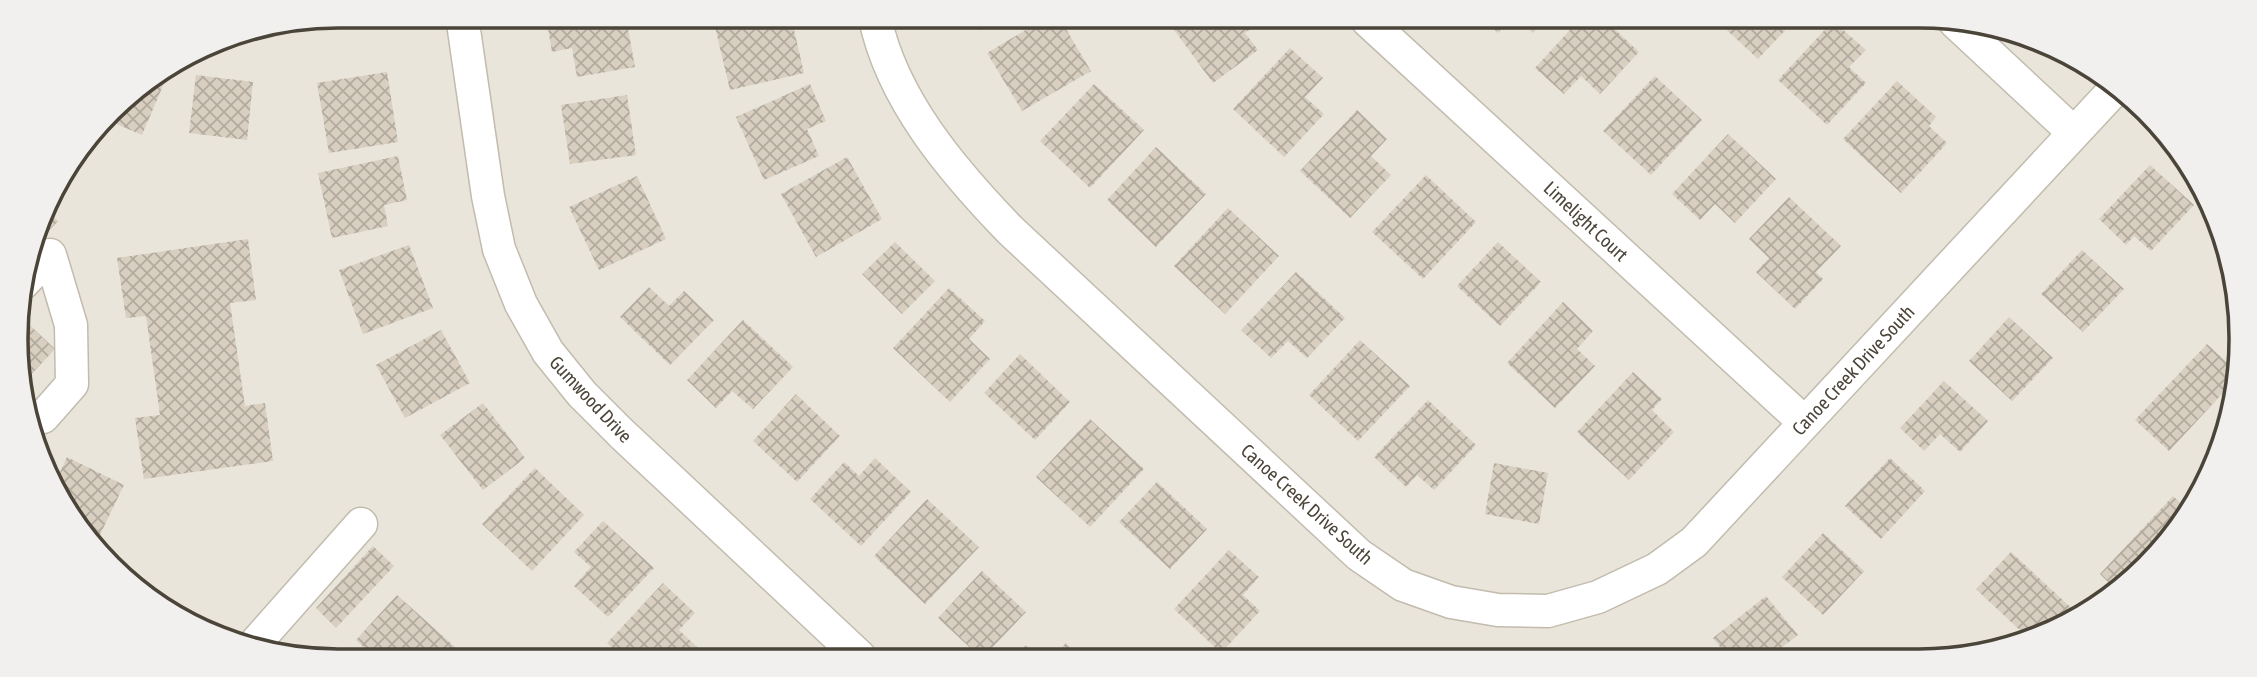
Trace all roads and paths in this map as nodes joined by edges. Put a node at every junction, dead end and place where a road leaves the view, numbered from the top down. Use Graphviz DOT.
graph roads {
  1 [pos="464,28"];
  2 [pos="877,28"];
  3 [pos="1376,28"];
  4 [pos="1966,32"];
  5 [pos="2110,94"];
  6 [pos="2074,133"];
  7 [pos="36,269"];
  8 [pos="39,418"];
  9 [pos="1804,422"];
  10 [pos="361,524"];
  11 [pos="260,638"];
  12 [pos="852,649"];
  1 -- 12 [label="street, Gumwood Drive"];
  2 -- 9 [label="street, Canoe Creek Drive South"];
  3 -- 9 [label="street, Limelight Court"];
  4 -- 6 [label="street"];
  5 -- 6 [label="street, Canoe Creek Drive South"];
  6 -- 9 [label="street, Canoe Creek Drive South"];
  7 -- 8 [label="street"];
  10 -- 11 [label="street"];
}
